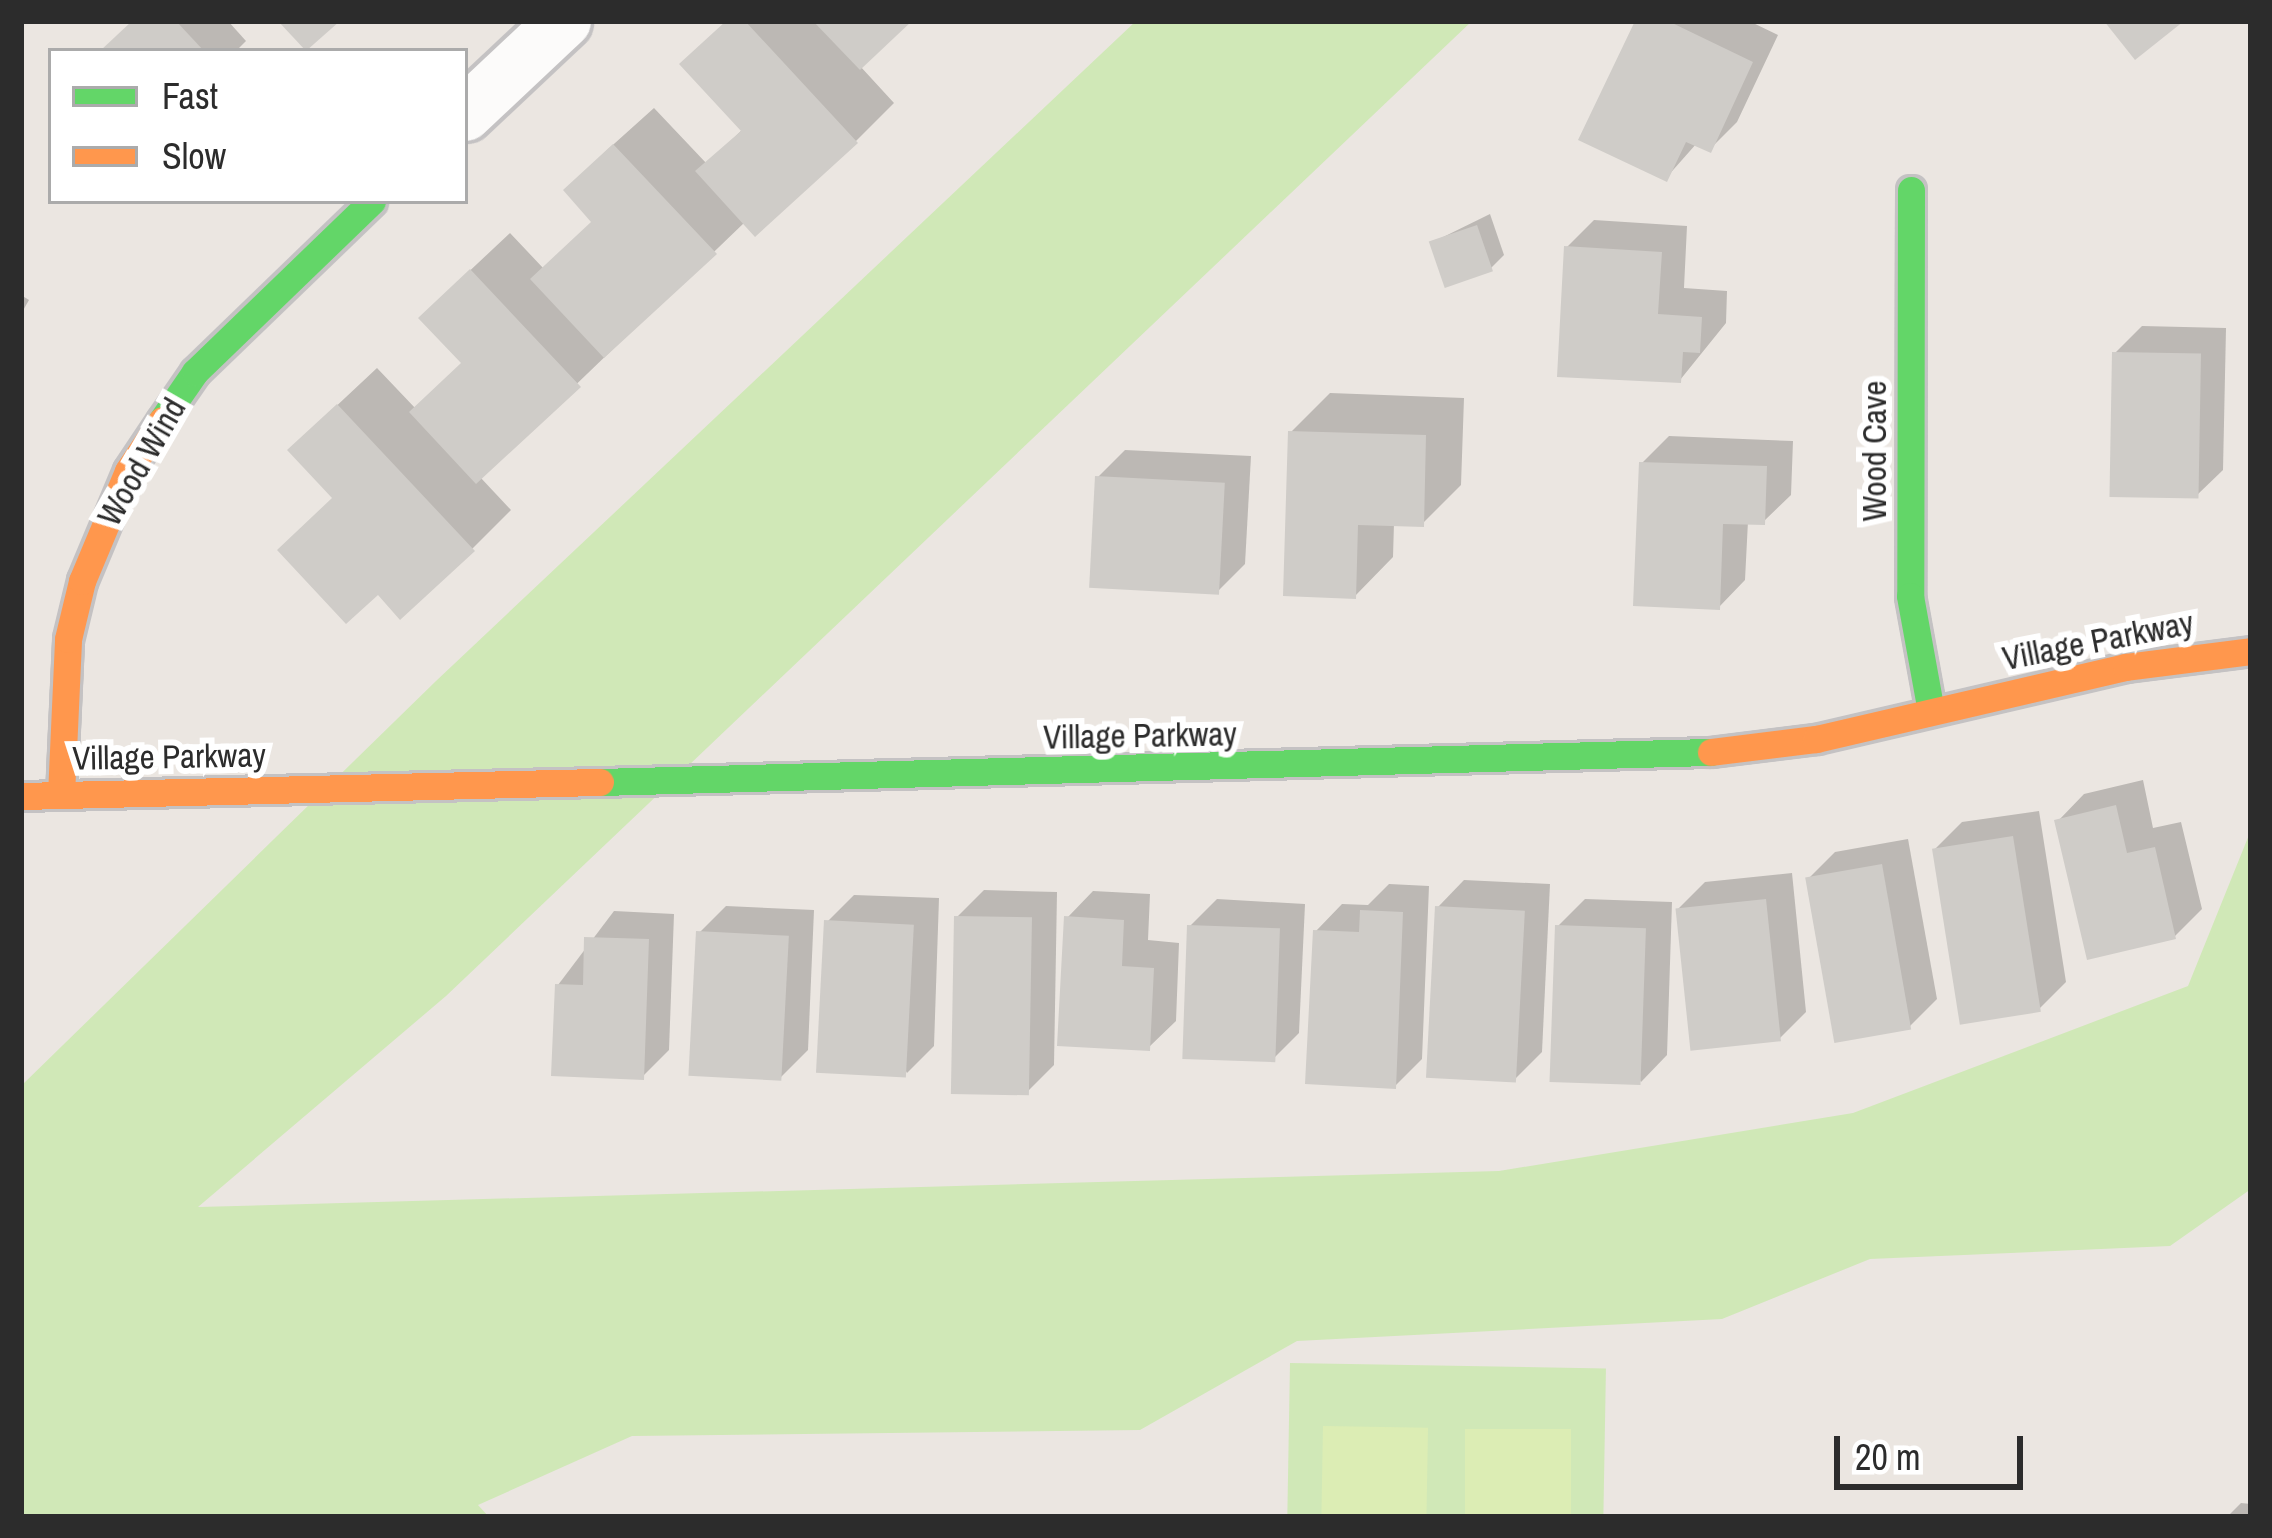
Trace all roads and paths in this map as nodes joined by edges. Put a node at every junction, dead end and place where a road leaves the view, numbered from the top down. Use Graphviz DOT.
graph roads {
  1 [pos="564,21"];
  2 [pos="468,111"];
  3 [pos="1911,190"];
  4 [pos="369,204"];
  5 [pos="2251,651"];
  6 [pos="1930,711"];
  7 [pos="61,795"];
  8 [pos="21,796"];
  1 -- 2 [label="street"];
  3 -- 6 [label="street, Wood Cave"];
  4 -- 7 [label="street, Wood Wind"];
  5 -- 6 [label="street, Village Parkway"];
  6 -- 7 [label="street, Village Parkway"];
  7 -- 8 [label="street, Village Parkway"];
}
